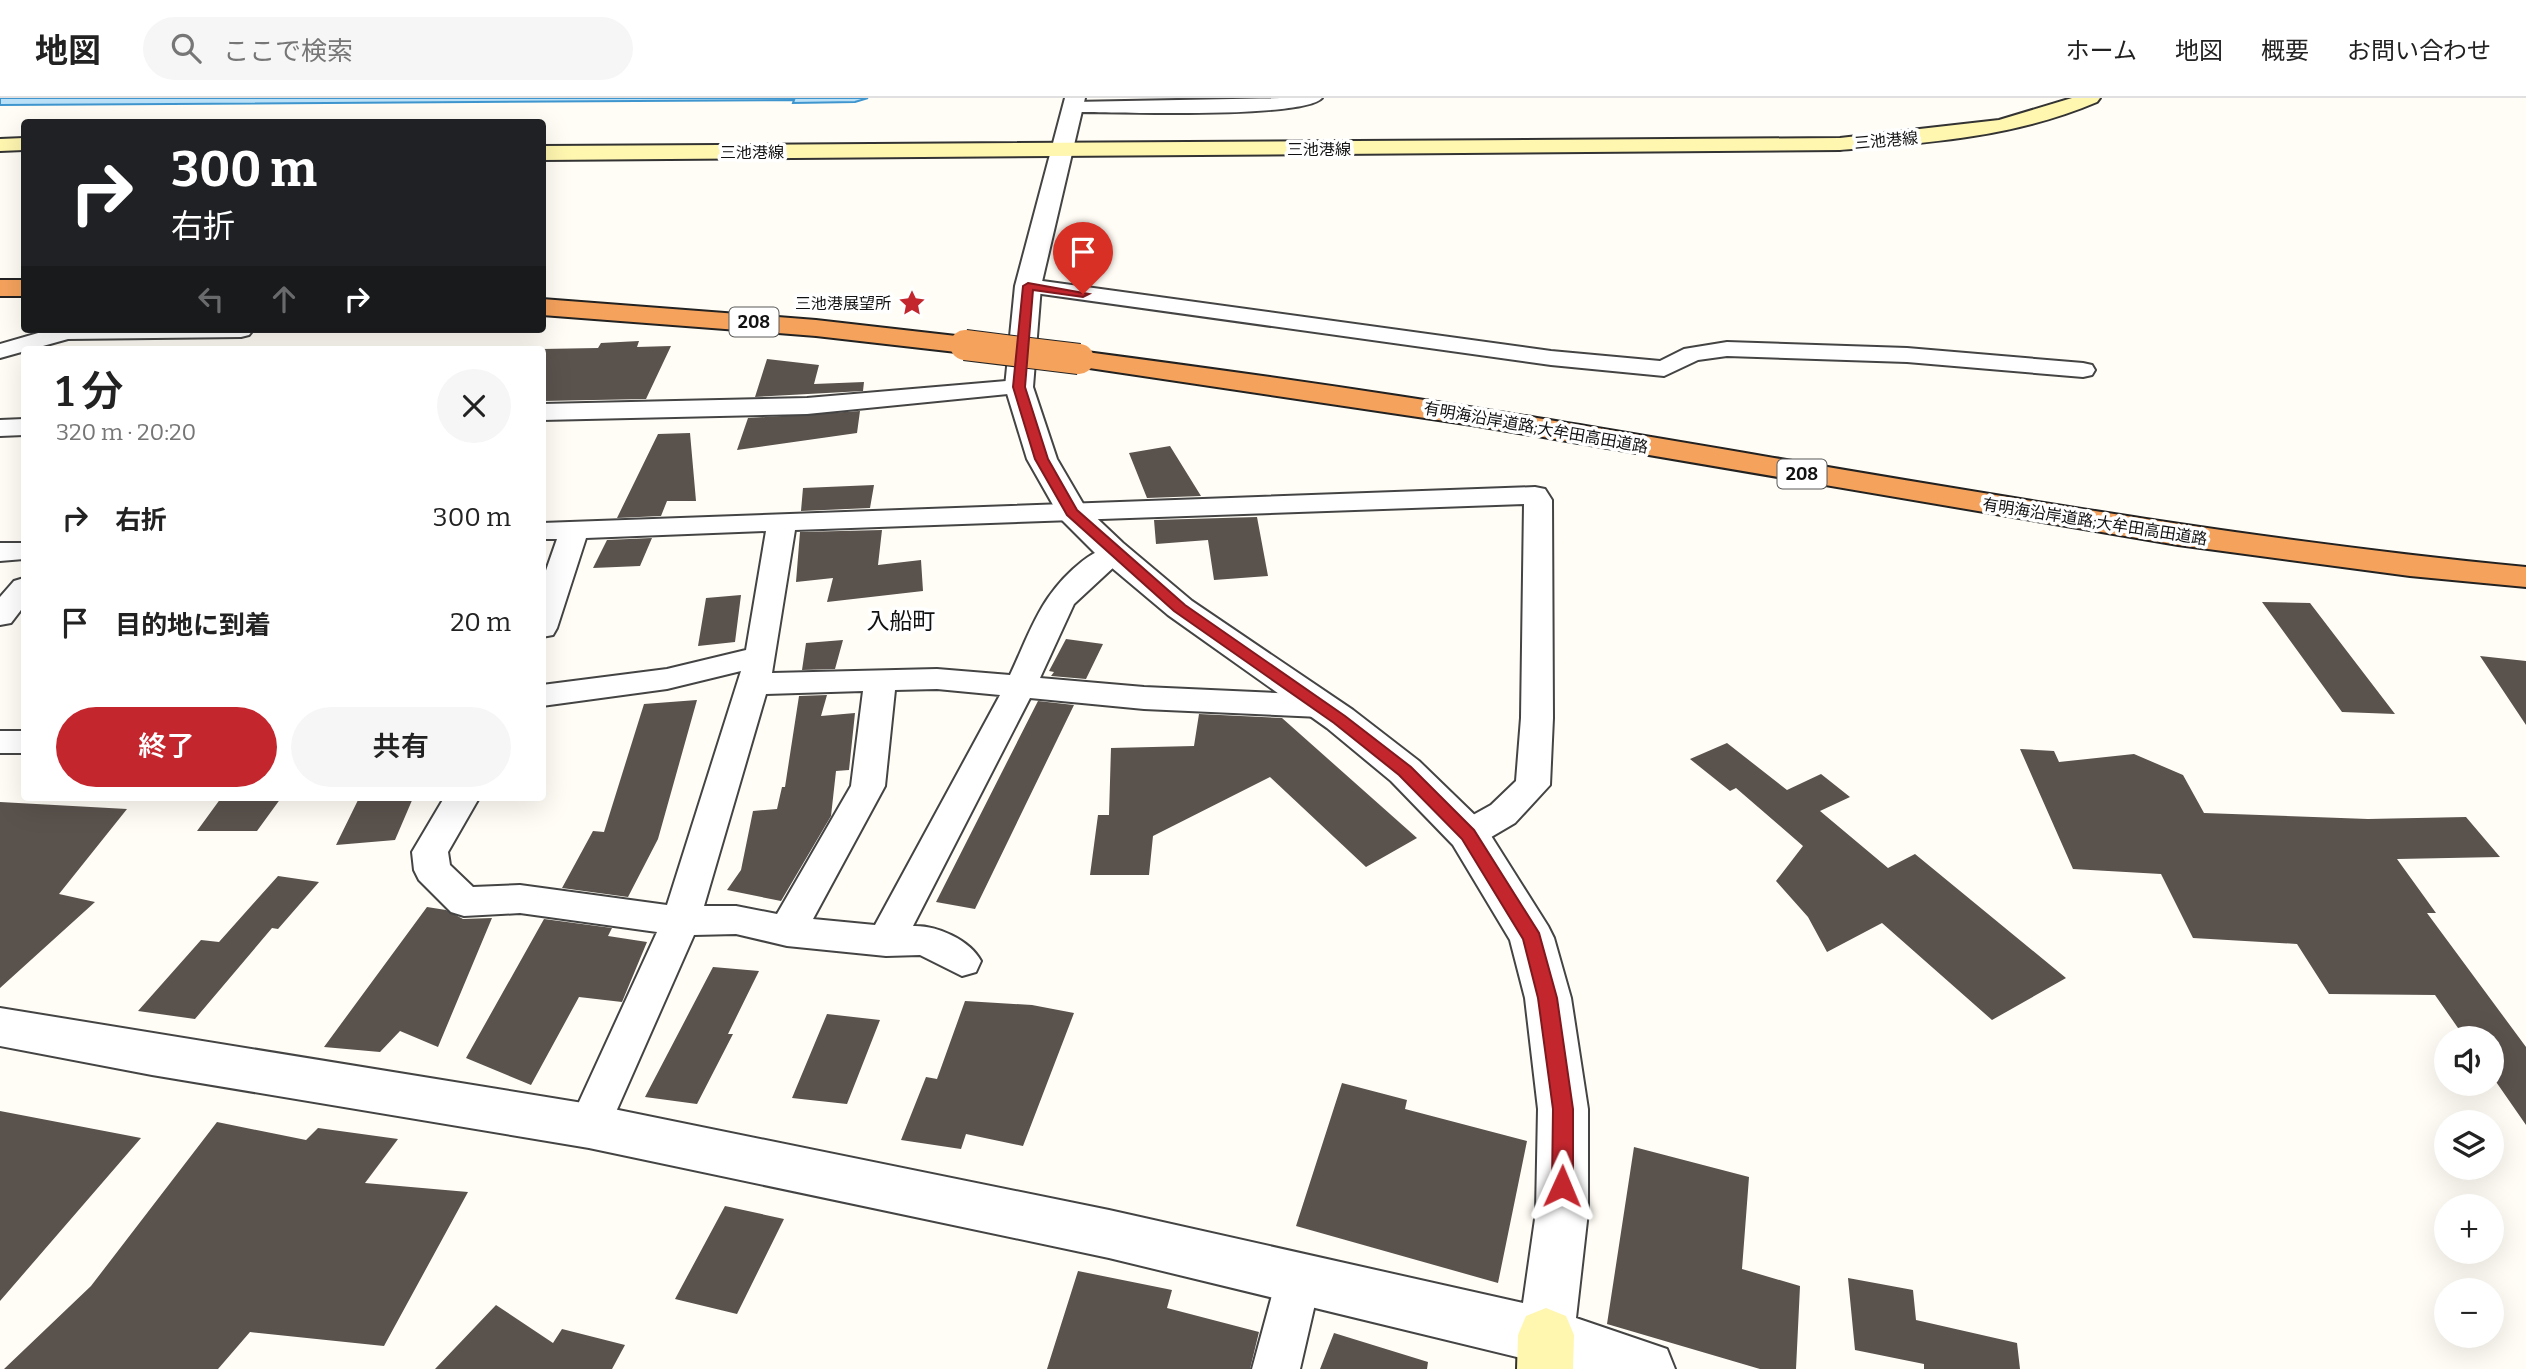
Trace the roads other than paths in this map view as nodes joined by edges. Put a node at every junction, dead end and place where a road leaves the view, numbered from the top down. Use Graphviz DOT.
graph roads {
  1 [pos="1313,98"];
  2 [pos="2045,98"];
  3 [pos="2090,98"];
  4 [pos="1069,123"];
  5 [pos="546,141"];
  6 [pos="21,144"];
  7 [pos="0,145"];
  8 [pos="546,153"];
  9 [pos="0,155"];
  10 [pos="21,155"];
  11 [pos="1028,286"];
  12 [pos="0,288"];
  13 [pos="21,288"];
  14 [pos="546,307"];
  15 [pos="63,333"];
  16 [pos="0,351"];
  17 [pos="2083,370"];
  18 [pos="1019,387"];
  19 [pos="546,412"];
  20 [pos="0,428"];
  21 [pos="21,428"];
  22 [pos="1072,512"];
  23 [pos="782,522"];
  24 [pos="575,529"];
  25 [pos="546,531"];
  26 [pos="21,551"];
  27 [pos="0,552"];
  28 [pos="1115,553"];
  29 [pos="2526,577"];
  30 [pos="21,591"];
  31 [pos="546,616"];
  32 [pos="0,617"];
  33 [pos="756,670"];
  34 [pos="880,682"];
  35 [pos="1021,685"];
  36 [pos="546,695"];
  37 [pos="1320,706"];
  38 [pos="0,742"];
  39 [pos="21,742"];
  40 [pos="460,801"];
  41 [pos="1468,834"];
  42 [pos="681,921"];
  43 [pos="787,931"];
  44 [pos="886,942"];
  45 [pos="962,961"];
  46 [pos="0,1027"];
  47 [pos="589,1126"];
  48 [pos="1298,1278"];
  49 [pos="1546,1352"];
  50 [pos="1276,1369"];
  51 [pos="1647,1369"];
  1 -- 4 [label="street"];
  2 -- 4 [label="main road, 三池港線"];
  3 -- 4 [label="main road, 三池港線"];
  4 -- 5 [label="main road, 三池港線"];
  4 -- 8 [label="main road, 三池港線"];
  4 -- 11 [label="street"];
  6 -- 7 [label="main road"];
  9 -- 10 [label="main road"];
  11 -- 17 [label="street"];
  11 -- 18 [label="street"];
  12 -- 13 [label="highway"];
  14 -- 29 [label="highway, 有明海沿岸道路;大牟田高田道路 / 208, bridge"];
  15 -- 16 [label="street"];
  18 -- 19 [label="street"];
  18 -- 22 [label="street"];
  20 -- 21 [label="street"];
  22 -- 23 [label="street"];
  22 -- 28 [label="street"];
  22 -- 41 [label="street"];
  23 -- 24 [label="street"];
  23 -- 33 [label="street"];
  24 -- 25 [label="street"];
  24 -- 31 [label="street"];
  26 -- 27 [label="street"];
  28 -- 35 [label="street"];
  28 -- 37 [label="street"];
  30 -- 32 [label="street"];
  33 -- 34 [label="street"];
  33 -- 36 [label="street"];
  33 -- 42 [label="street"];
  34 -- 35 [label="street"];
  34 -- 43 [label="street"];
  35 -- 37 [label="street"];
  35 -- 44 [label="street"];
  37 -- 41 [label="street"];
  38 -- 39 [label="street"];
  40 -- 42 [label="street"];
  41 -- 49 [label="street"];
  42 -- 43 [label="street"];
  42 -- 47 [label="street"];
  43 -- 44 [label="street"];
  44 -- 45 [label="street"];
  46 -- 47 [label="street"];
  47 -- 48 [label="street"];
  48 -- 49 [label="street"];
  48 -- 50 [label="street"];
  49 -- 51 [label="street"];
}
